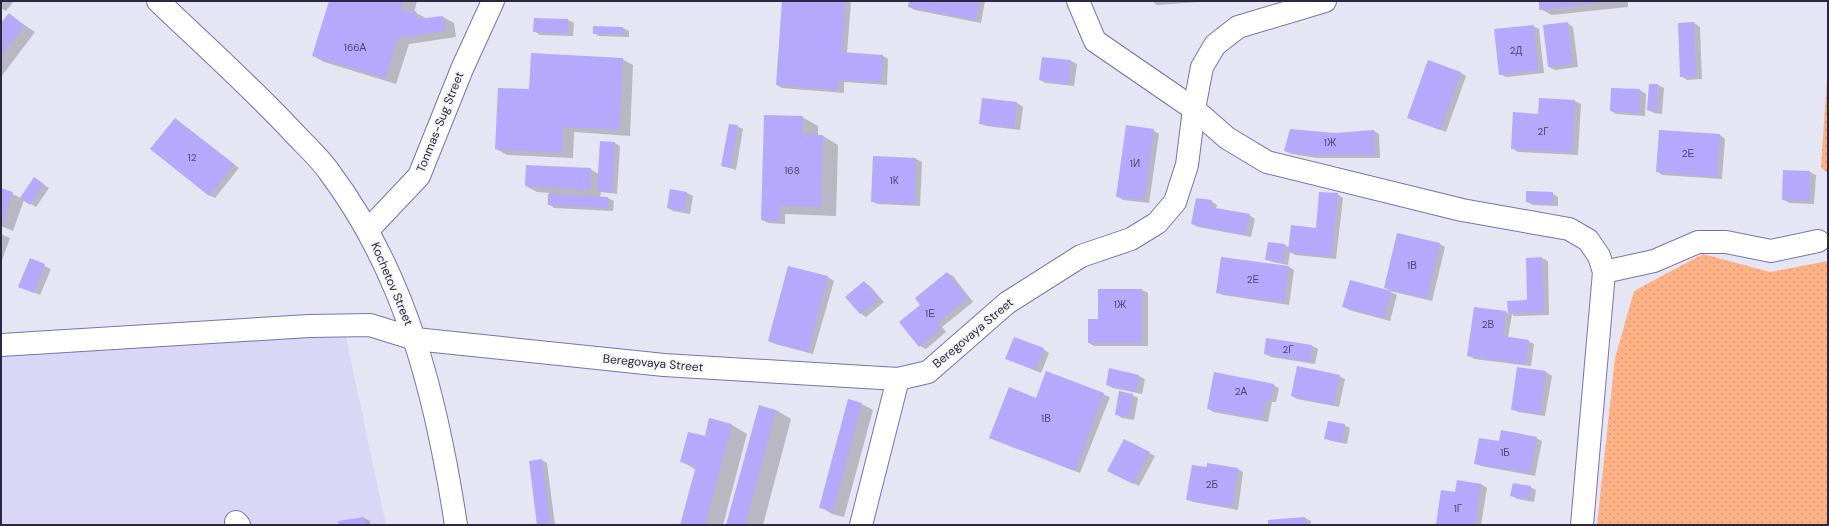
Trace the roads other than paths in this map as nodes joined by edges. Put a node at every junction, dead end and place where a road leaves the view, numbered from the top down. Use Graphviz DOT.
graph roads {
  1 [pos="158,1"];
  2 [pos="493,1"];
  3 [pos="1078,1"];
  4 [pos="1325,1"];
  5 [pos="1194,109"];
  6 [pos="368,230"];
  7 [pos="1825,236"];
  8 [pos="1604,272"];
  9 [pos="415,339"];
  10 [pos="1,345"];
  11 [pos="898,379"];
  12 [pos="456,525"];
  13 [pos="861,525"];
  14 [pos="1582,525"];
  1 -- 6 [label="street, Kochetov Street"];
  2 -- 6 [label="street, Tonmas-Sug Street"];
  3 -- 5 [label="street"];
  4 -- 5 [label="street, Beregovaya Street"];
  5 -- 8 [label="street"];
  5 -- 11 [label="street, Beregovaya Street"];
  6 -- 9 [label="street, Kochetov Street"];
  7 -- 8 [label="street"];
  8 -- 14 [label="street"];
  9 -- 10 [label="street, Beregovaya Street"];
  9 -- 11 [label="street, Beregovaya Street"];
  9 -- 12 [label="street, Kochetov Street"];
  11 -- 13 [label="street"];
}
